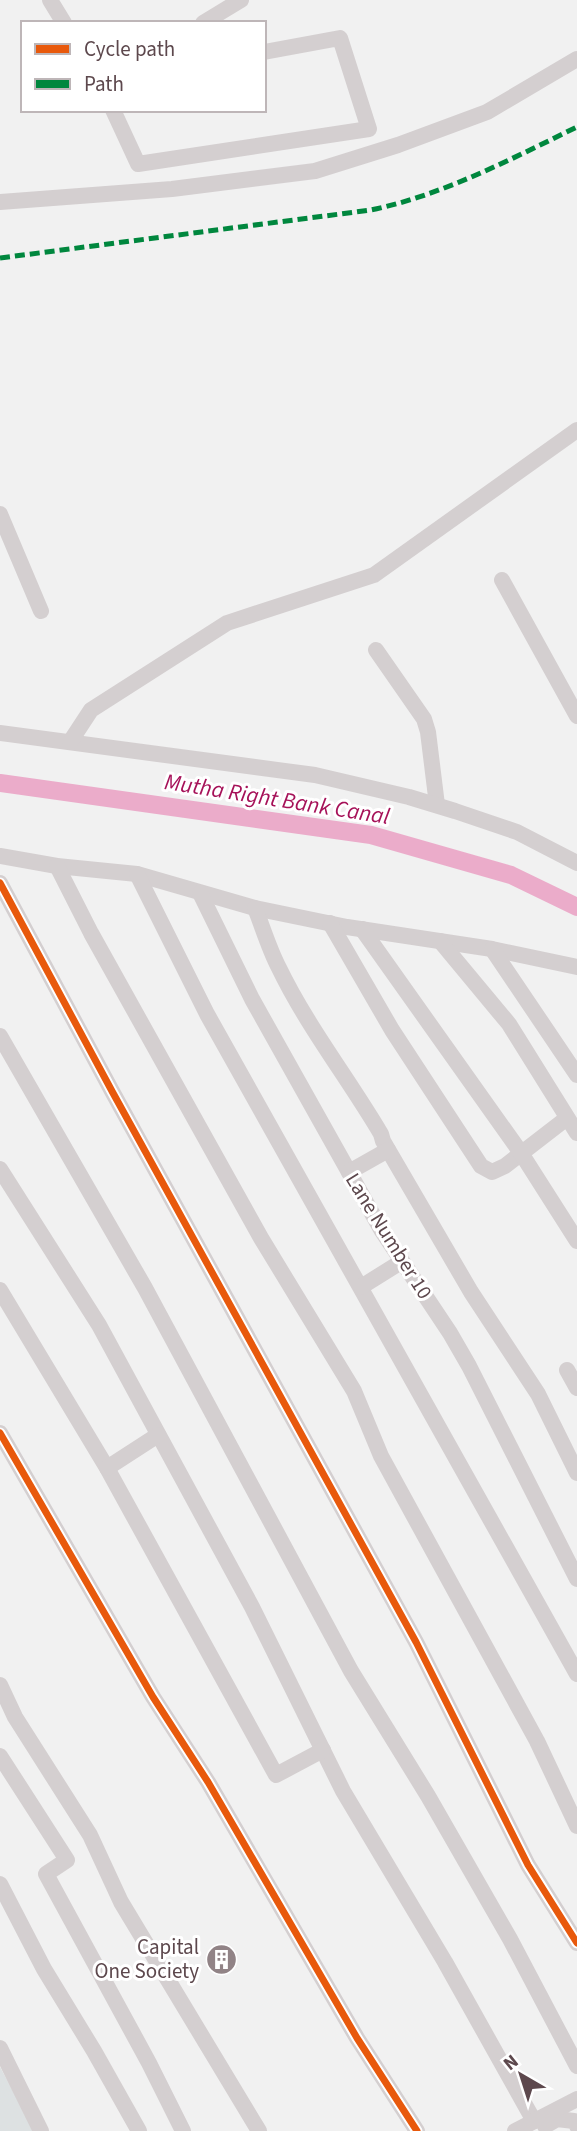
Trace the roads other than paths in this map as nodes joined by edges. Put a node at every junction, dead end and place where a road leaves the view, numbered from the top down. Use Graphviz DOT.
graph roads {
  1 [pos="50,0"];
  2 [pos="241,0"];
  3 [pos="63,21"];
  4 [pos="207,21"];
  5 [pos="266,52"];
  6 [pos="577,60"];
  7 [pos="114,112"];
  8 [pos="0,202"];
  9 [pos="577,430"];
  10 [pos="0,513"];
  11 [pos="502,580"];
  12 [pos="41,611"];
  13 [pos="376,650"];
  14 [pos="577,716"];
  15 [pos="0,733"];
  16 [pos="70,741"];
  17 [pos="437,805"];
  18 [pos="0,856"];
  19 [pos="577,863"];
  20 [pos="57,866"];
  21 [pos="137,874"];
  22 [pos="0,883"];
  23 [pos="200,893"];
  24 [pos="255,908"];
  25 [pos="330,923"];
  26 [pos="362,929"];
  27 [pos="440,941"];
  28 [pos="492,949"];
  29 [pos="577,967"];
  30 [pos="0,1036"];
  31 [pos="577,1075"];
  32 [pos="567,1118"];
  33 [pos="577,1133"];
  34 [pos="388,1150"];
  35 [pos="521,1153"];
  36 [pos="0,1170"];
  37 [pos="349,1172"];
  38 [pos="577,1241"];
  39 [pos="401,1262"];
  40 [pos="361,1287"];
  41 [pos="0,1290"];
  42 [pos="567,1370"];
  43 [pos="577,1388"];
  44 [pos="0,1433"];
  45 [pos="158,1435"];
  46 [pos="107,1468"];
  47 [pos="577,1473"];
  48 [pos="577,1579"];
  49 [pos="577,1674"];
  50 [pos="0,1685"];
  51 [pos="323,1750"];
  52 [pos="0,1756"];
  53 [pos="577,1826"];
  54 [pos="0,1884"];
  55 [pos="577,1943"];
  56 [pos="0,2048"];
  57 [pos="577,2066"];
  58 [pos="577,2099"];
  59 [pos="536,2126"];
  60 [pos="577,2126"];
  61 [pos="41,2131"];
  62 [pos="139,2131"];
  63 [pos="183,2131"];
  64 [pos="259,2131"];
  65 [pos="417,2131"];
  66 [pos="515,2131"];
  1 -- 3 [label="street"];
  2 -- 4 [label="street"];
  5 -- 7 [label="street"];
  6 -- 8 [label="street"];
  9 -- 16 [label="street"];
  10 -- 12 [label="street"];
  11 -- 14 [label="street"];
  13 -- 17 [label="street"];
  15 -- 16 [label="street"];
  16 -- 17 [label="street"];
  17 -- 19 [label="street"];
  18 -- 20 [label="street"];
  20 -- 21 [label="street"];
  20 -- 53 [label="street"];
  21 -- 23 [label="street"];
  21 -- 40 [label="street"];
  22 -- 55 [label="street"];
  23 -- 24 [label="street"];
  23 -- 37 [label="street, Lane Number 10"];
  24 -- 25 [label="street"];
  24 -- 34 [label="street"];
  25 -- 26 [label="street"];
  25 -- 35 [label="street"];
  26 -- 27 [label="street"];
  26 -- 35 [label="street"];
  27 -- 28 [label="street"];
  27 -- 32 [label="street"];
  28 -- 29 [label="street"];
  28 -- 31 [label="street"];
  30 -- 57 [label="street"];
  32 -- 33 [label="street"];
  32 -- 35 [label="street"];
  34 -- 37 [label="street"];
  34 -- 47 [label="street"];
  35 -- 38 [label="street"];
  36 -- 45 [label="street"];
  37 -- 39 [label="street, Lane Number 10"];
  39 -- 40 [label="street"];
  39 -- 48 [label="street, Lane Number 10"];
  40 -- 49 [label="street"];
  41 -- 46 [label="street"];
  42 -- 43 [label="street"];
  44 -- 65 [label="street"];
  45 -- 46 [label="street"];
  45 -- 51 [label="street"];
  46 -- 51 [label="street"];
  50 -- 64 [label="street"];
  51 -- 59 [label="street"];
  52 -- 63 [label="street"];
  54 -- 62 [label="street"];
  56 -- 61 [label="street"];
  58 -- 59 [label="street"];
  59 -- 60 [label="street"];
  59 -- 66 [label="street"];
}
